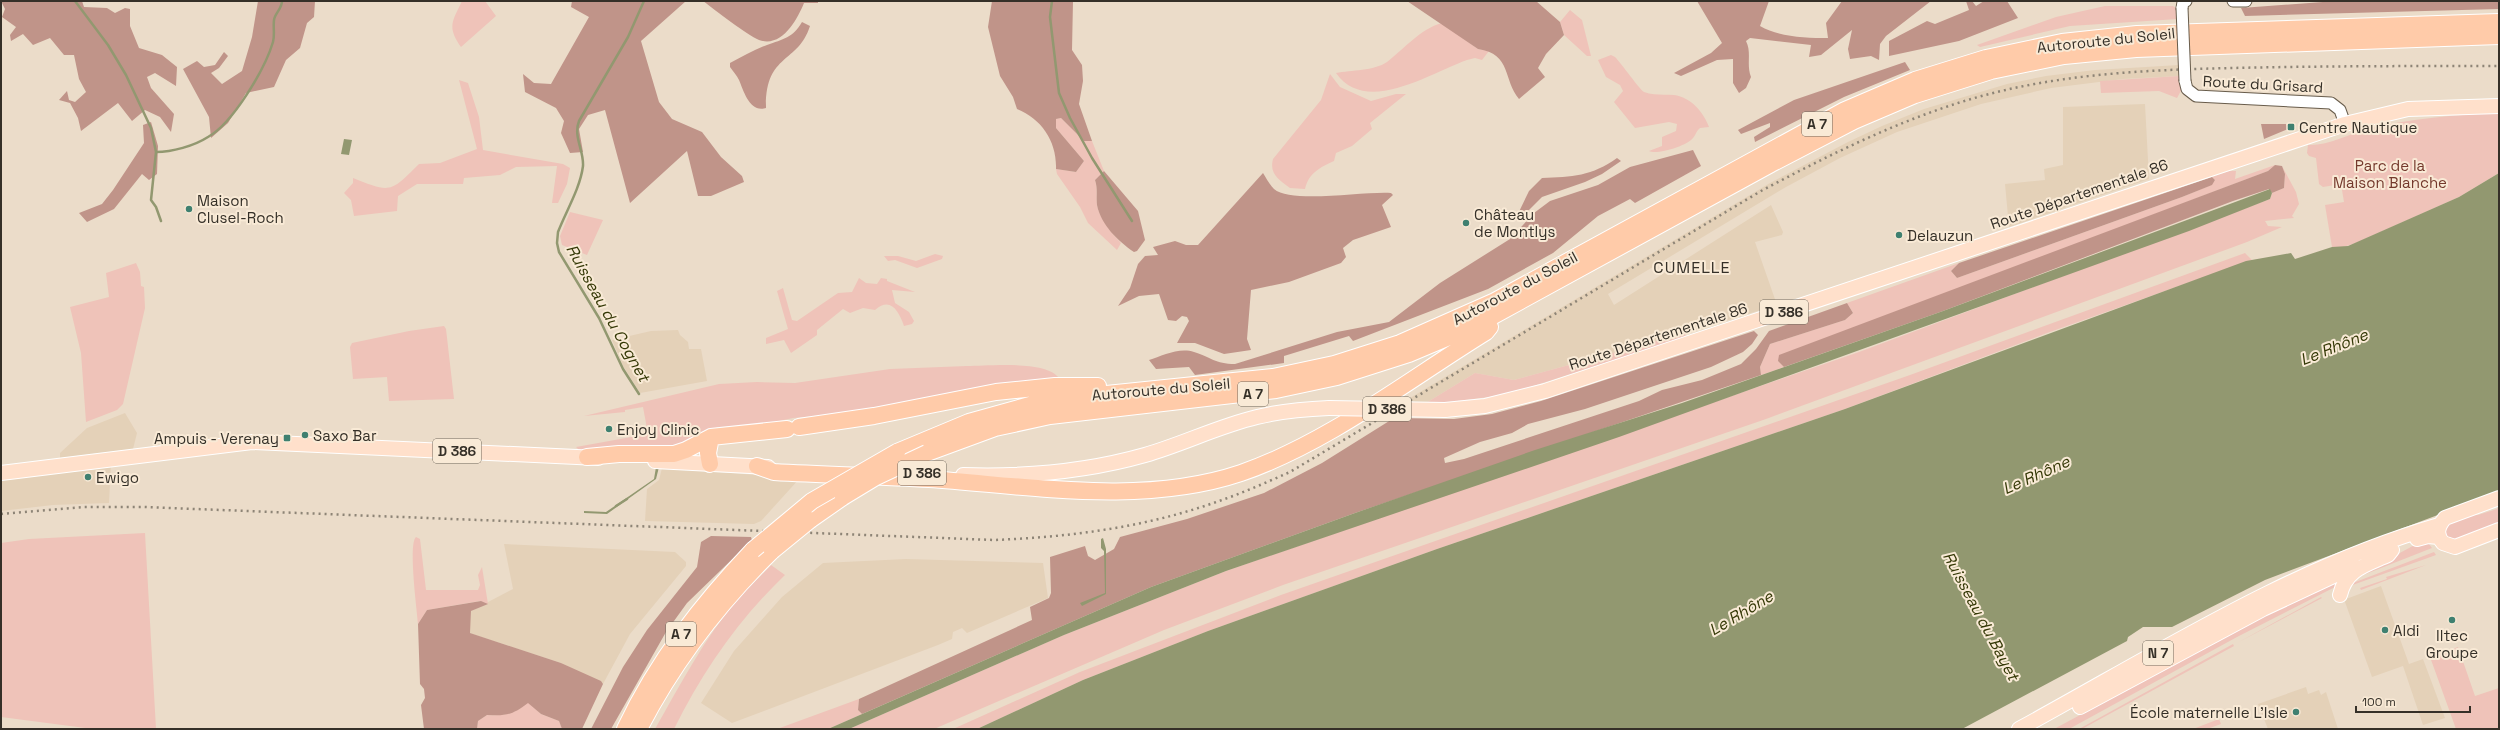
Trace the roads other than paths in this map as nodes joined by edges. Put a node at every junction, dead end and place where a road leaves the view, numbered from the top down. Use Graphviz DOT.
graph roads {
  1 [pos="2233,1"];
  2 [pos="2246,1"];
  3 [pos="2184,5"];
  4 [pos="2499,22"];
  5 [pos="2499,36"];
  6 [pos="2499,106"];
  7 [pos="2345,124"];
  8 [pos="1500,313"];
  9 [pos="1119,392"];
  10 [pos="711,437"];
  11 [pos="587,457"];
  12 [pos="710,464"];
  13 [pos="757,466"];
  14 [pos="1,473"];
  15 [pos="2499,498"];
  16 [pos="2499,530"];
  17 [pos="2439,531"];
  18 [pos="2392,550"];
  19 [pos="2340,595"];
  20 [pos="625,729"];
  21 [pos="639,729"];
  22 [pos="2019,729"];
  23 [pos="2040,729"];
  1 -- 2 [label="street"];
  3 -- 7 [label="street, Route du Grisard, bridge"];
  4 -- 9 [label="highway, Autoroute du Soleil / A 7"];
  5 -- 8 [label="highway, Autoroute du Soleil / A 7"];
  6 -- 7 [label="main road, Route Départementale 86 / D 386"];
  7 -- 13 [label="main road, Route Départementale 86 / D 386, bridge"];
  8 -- 13 [label="highway"];
  8 -- 21 [label="highway, Autoroute du Soleil / A 7, bridge"];
  9 -- 10 [label="highway"];
  9 -- 20 [label="highway, Autoroute du Soleil / A 7, bridge"];
  10 -- 11 [label="highway"];
  10 -- 12 [label="highway"];
  11 -- 12 [label="main road, D 386"];
  11 -- 14 [label="main road, D 386"];
  12 -- 13 [label="main road, D 386"];
  15 -- 17 [label="main road, N 7"];
  16 -- 17 [label="main road"];
  17 -- 18 [label="main road, N 7"];
  17 -- 22 [label="main road, N 7"];
  18 -- 19 [label="main road"];
  18 -- 23 [label="main road, N 7"];
}
